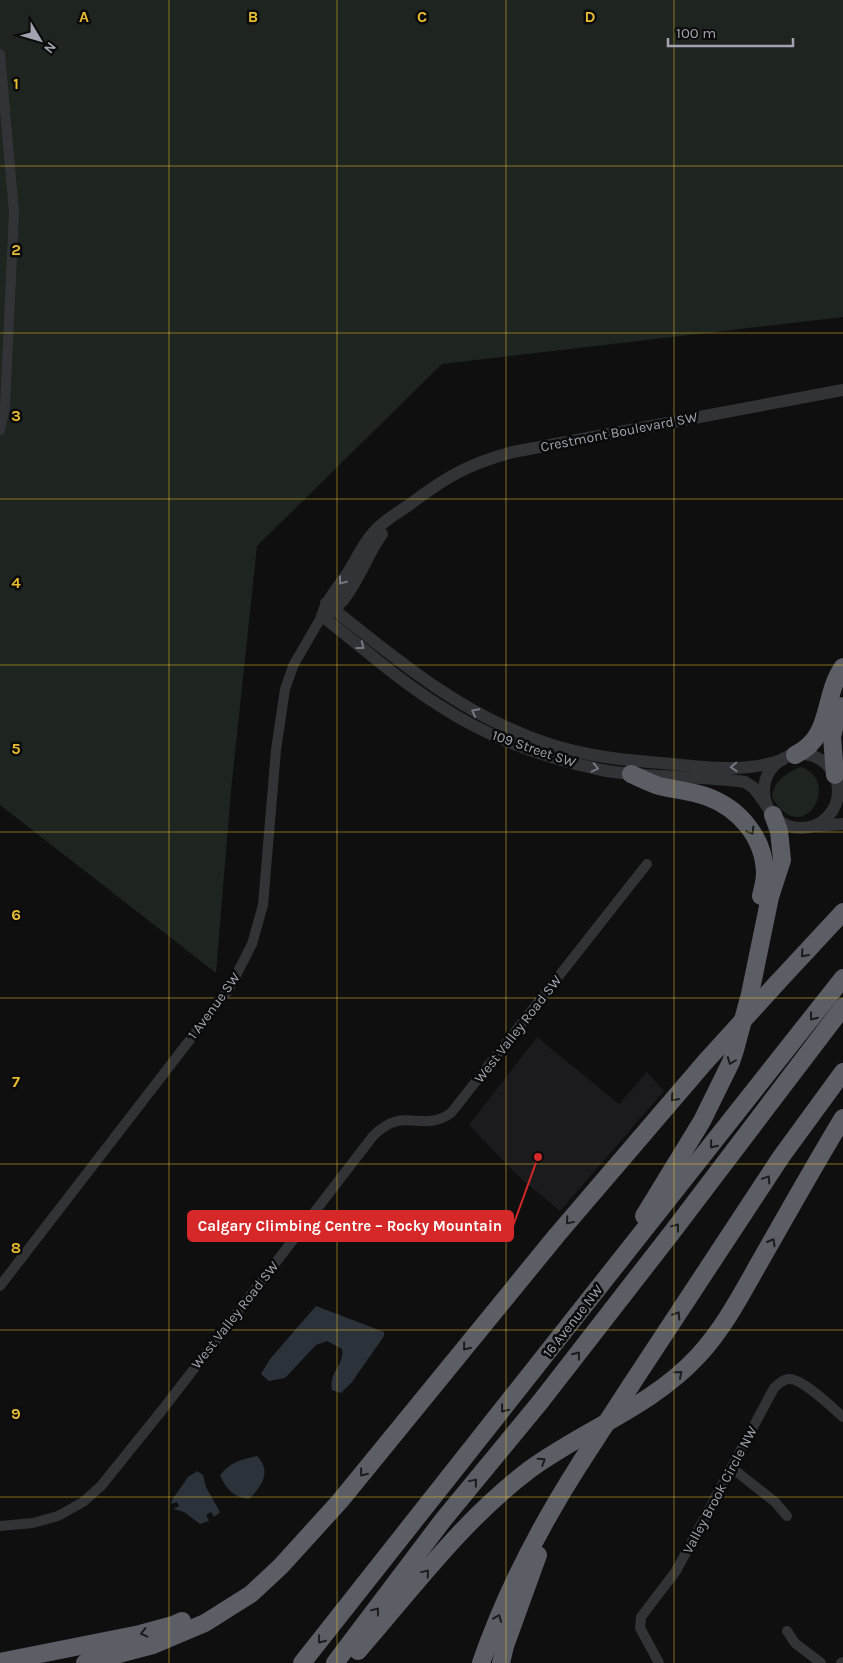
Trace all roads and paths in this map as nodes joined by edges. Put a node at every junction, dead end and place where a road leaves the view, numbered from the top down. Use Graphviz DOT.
graph roads {
  1 [pos="0,54"];
  2 [pos="843,390"];
  3 [pos="0,430"];
  4 [pos="330,606"];
  5 [pos="322,616"];
  6 [pos="843,667"];
  7 [pos="843,695"];
  8 [pos="788,757"];
  9 [pos="631,774"];
  10 [pos="839,777"];
  11 [pos="771,812"];
  12 [pos="843,824"];
  13 [pos="815,826"];
  14 [pos="647,864"];
  15 [pos="843,910"];
  16 [pos="760,946"];
  17 [pos="843,978"];
  18 [pos="843,1007"];
  19 [pos="843,1072"];
  20 [pos="843,1118"];
  21 [pos="612,1270"];
  22 [pos="0,1286"];
  23 [pos="843,1417"];
  24 [pos="581,1462"];
  25 [pos="732,1468"];
  26 [pos="787,1516"];
  27 [pos="0,1526"];
  28 [pos="281,1566"];
  29 [pos="787,1631"];
  30 [pos="0,1662"];
  31 [pos="86,1663"];
  32 [pos="302,1663"];
  33 [pos="335,1663"];
  34 [pos="348,1663"];
  35 [pos="481,1663"];
  36 [pos="501,1663"];
  37 [pos="659,1663"];
  38 [pos="821,1663"];
  1 -- 3 [label="street"];
  2 -- 4 [label="street, Crestmont Boulevard SW"];
  4 -- 5 [label="street"];
  8 -- 4 [label="street, 109 Street SW, one-way"];
  5 -- 9 [label="street, 109 Street SW, one-way"];
  5 -- 22 [label="street, 1 Avenue SW"];
  6 -- 8 [label="highway"];
  7 -- 10 [label="highway"];
  8 -- 10 [label="street"];
  8 -- 11 [label="street"];
  9 -- 11 [label="street, 109 Street SW"];
  9 -- 16 [label="highway, one-way"];
  10 -- 13 [label="street"];
  11 -- 13 [label="street"];
  11 -- 16 [label="highway"];
  12 -- 13 [label="street"];
  14 -- 27 [label="street, West Valley Road SW"];
  15 -- 28 [label="highway, one-way, bridge"];
  16 -- 21 [label="highway, one-way"];
  17 -- 21 [label="highway, 16 Avenue NW, one-way"];
  33 -- 18 [label="highway, 16 Avenue NW, one-way"];
  24 -- 19 [label="highway, one-way, bridge"];
  34 -- 20 [label="highway, one-way"];
  21 -- 32 [label="highway, 16 Avenue NW, one-way"];
  23 -- 25 [label="street, Valley Brook Circle NW"];
  35 -- 24 [label="highway, one-way"];
  24 -- 36 [label="highway"];
  25 -- 26 [label="street"];
  25 -- 37 [label="street, Valley Brook Circle NW"];
  28 -- 30 [label="highway, one-way"];
  28 -- 31 [label="highway"];
  29 -- 38 [label="street"];
}
